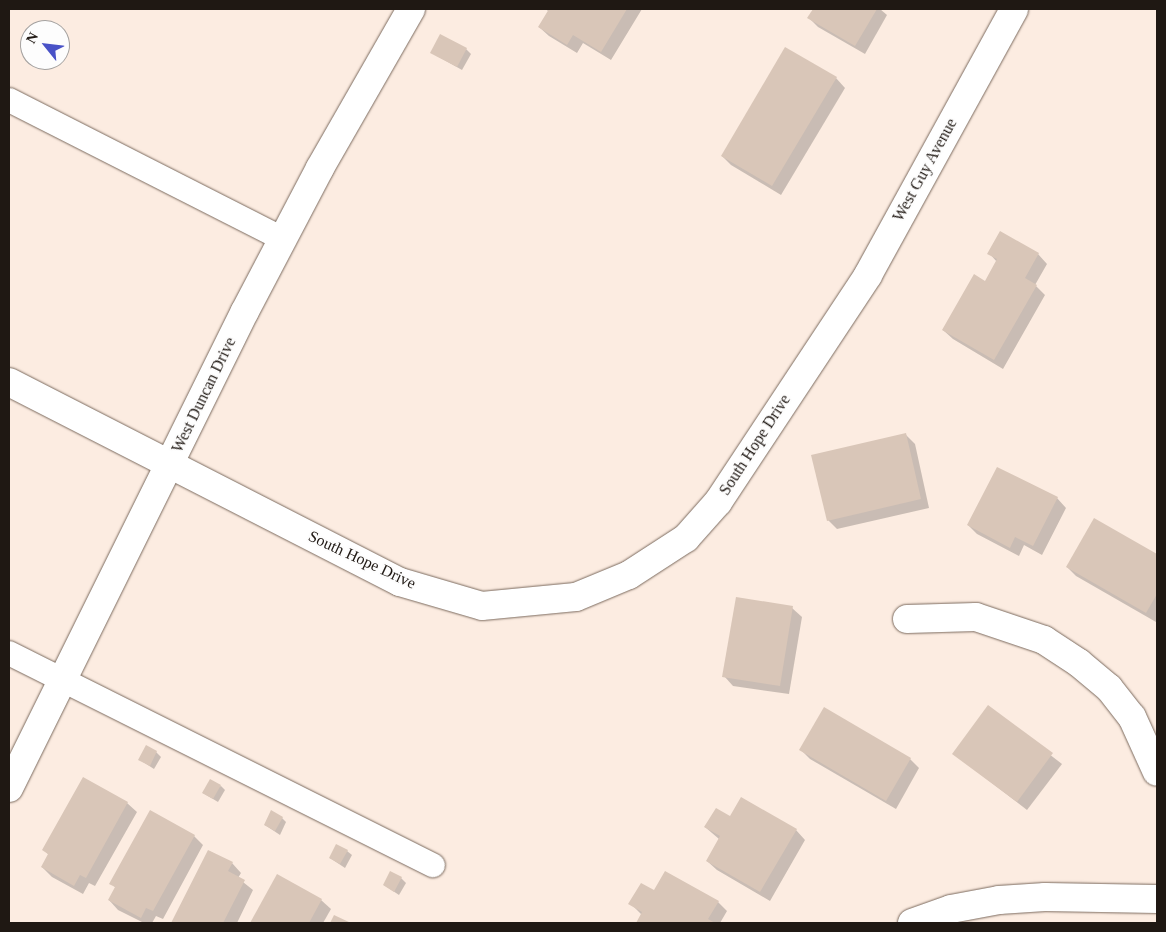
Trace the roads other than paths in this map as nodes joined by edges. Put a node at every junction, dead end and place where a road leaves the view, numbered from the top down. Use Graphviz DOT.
graph roads {
  1 [pos="411,9"];
  2 [pos="1014,9"];
  3 [pos="9,100"];
  4 [pos="283,238"];
  5 [pos="833,328"];
  6 [pos="9,382"];
  7 [pos="170,464"];
  8 [pos="907,619"];
  9 [pos="9,653"];
  10 [pos="62,680"];
  11 [pos="1157,772"];
  12 [pos="9,788"];
  13 [pos="433,865"];
  14 [pos="1157,899"];
  15 [pos="1129,911"];
  16 [pos="912,923"];
  1 -- 4 [label="street, West Duncan Drive"];
  2 -- 5 [label="street, West Guy Avenue"];
  3 -- 4 [label="lane"];
  4 -- 7 [label="street, West Duncan Drive"];
  5 -- 7 [label="street, South Hope Drive"];
  6 -- 7 [label="street, South Hope Drive"];
  7 -- 10 [label="street, West Duncan Drive"];
  8 -- 11 [label="street"];
  9 -- 10 [label="lane"];
  10 -- 12 [label="street, West Duncan Drive"];
  10 -- 13 [label="lane"];
  14 -- 15 [label="street"];
  15 -- 16 [label="street"];
}
